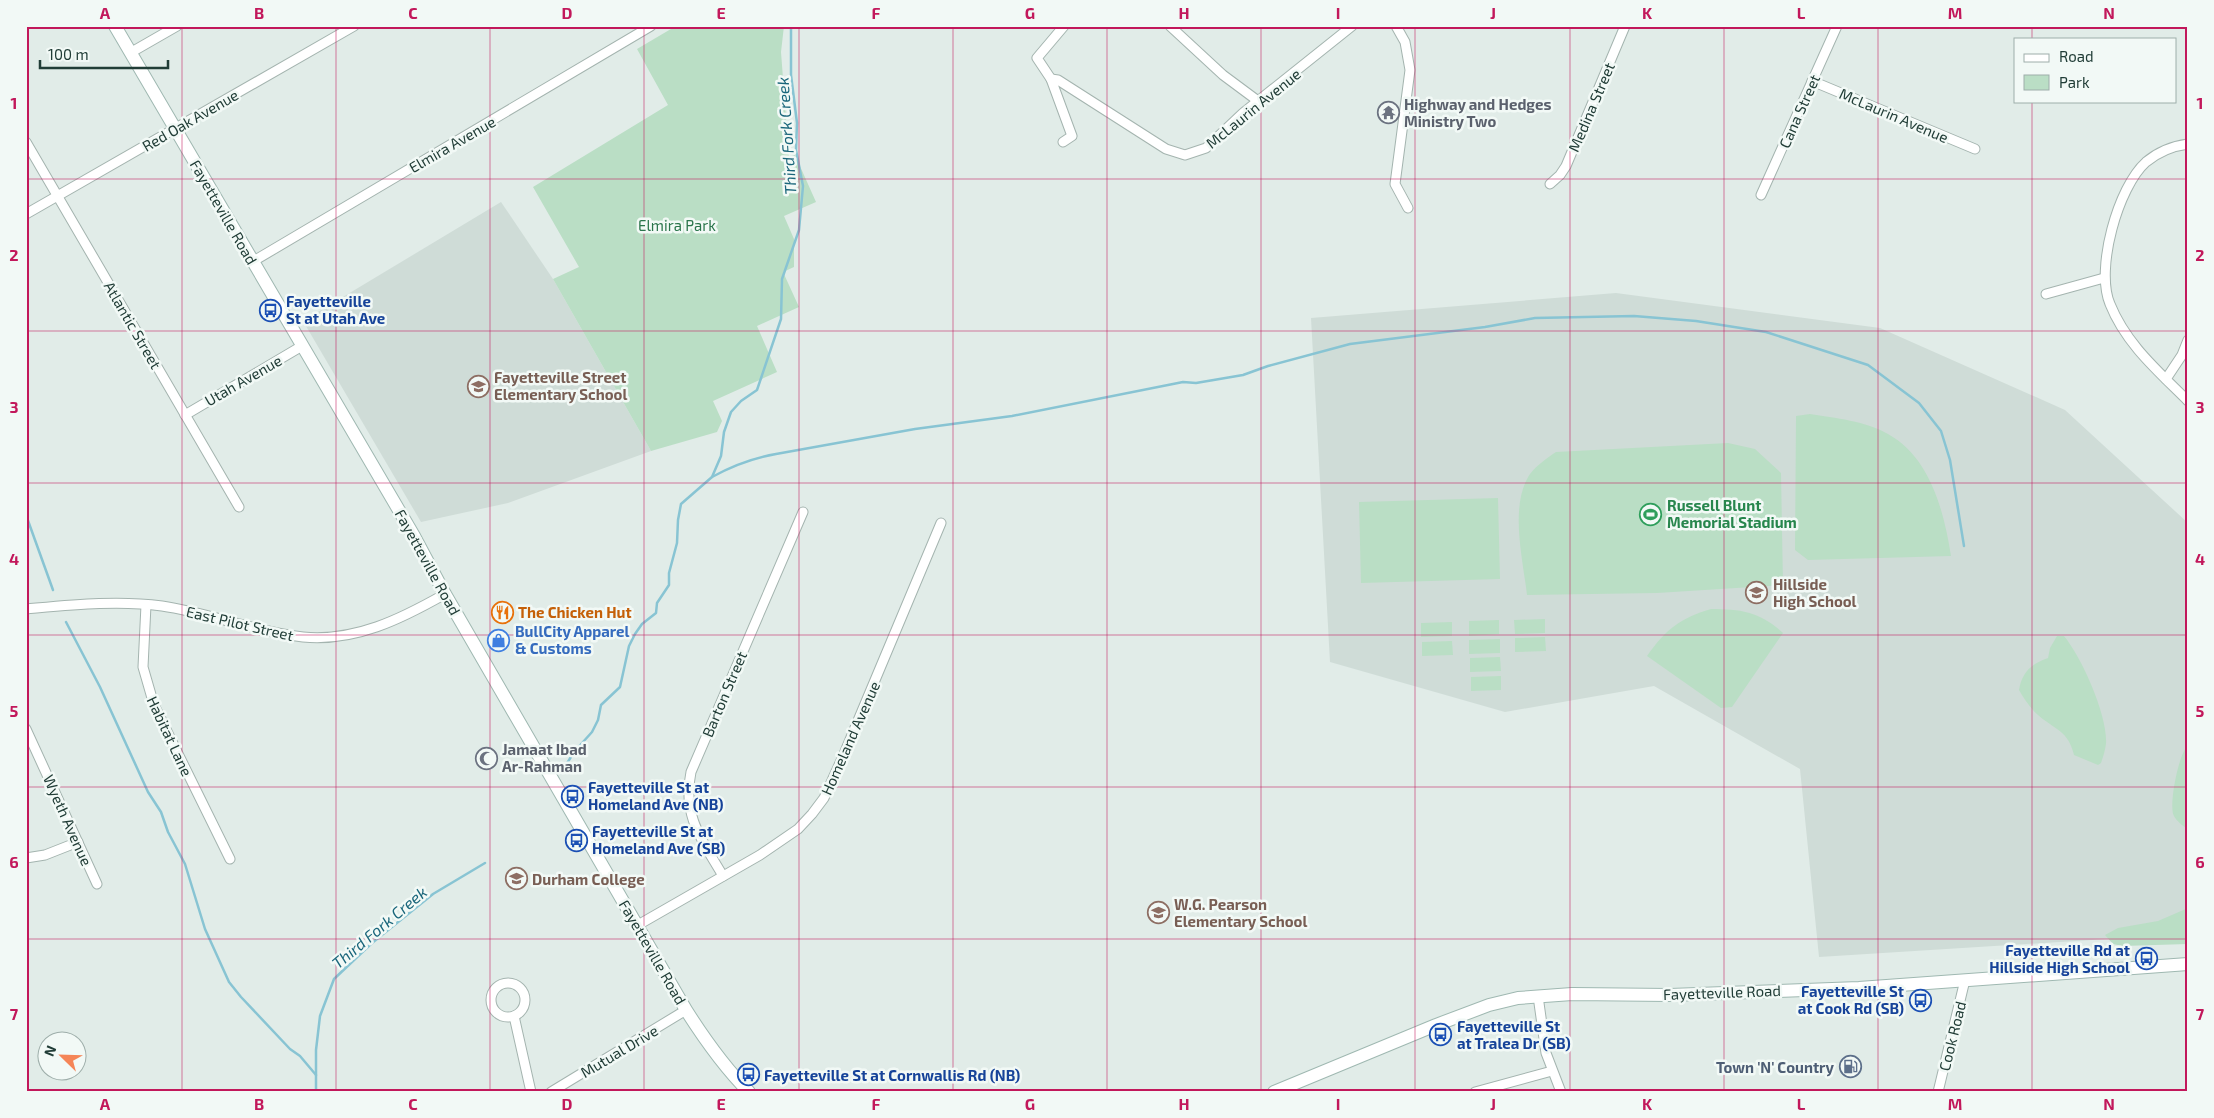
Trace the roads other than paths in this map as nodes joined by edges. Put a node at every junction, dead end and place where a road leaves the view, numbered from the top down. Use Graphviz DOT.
graph roads {
  1 [pos="114,26"];
  2 [pos="177,26"];
  3 [pos="354,26"];
  4 [pos="1064,26"];
  5 [pos="1170,26"];
  6 [pos="1352,26"];
  7 [pos="1396,26"];
  8 [pos="1625,26"];
  9 [pos="1837,26"];
  10 [pos="646,28"];
  11 [pos="130,53"];
  12 [pos="1051,79"];
  13 [pos="1812,80"];
  14 [pos="1258,101"];
  15 [pos="175,129"];
  16 [pos="26,142"];
  17 [pos="1063,142"];
  18 [pos="2188,144"];
  19 [pos="1975,150"];
  20 [pos="1550,184"];
  21 [pos="1761,195"];
  22 [pos="58,196"];
  23 [pos="1408,208"];
  24 [pos="26,214"];
  25 [pos="252,262"];
  26 [pos="2104,278"];
  27 [pos="2046,294"];
  28 [pos="2188,340"];
  29 [pos="302,346"];
  30 [pos="2166,379"];
  31 [pos="2188,401"];
  32 [pos="185,414"];
  33 [pos="239,508"];
  34 [pos="803,512"];
  35 [pos="941,523"];
  36 [pos="445,594"];
  37 [pos="146,605"];
  38 [pos="26,609"];
  39 [pos="26,729"];
  40 [pos="78,842"];
  41 [pos="26,858"];
  42 [pos="230,859"];
  43 [pos="723,876"];
  44 [pos="97,884"];
  45 [pos="638,926"];
  46 [pos="2188,964"];
  47 [pos="1965,980"];
  48 [pos="1538,996"];
  49 [pos="686,1010"];
  50 [pos="514,1016"];
  51 [pos="1552,1071"];
  52 [pos="531,1092"];
  53 [pos="551,1092"];
  54 [pos="749,1092"];
  55 [pos="1274,1092"];
  56 [pos="1474,1092"];
  57 [pos="1561,1092"];
  58 [pos="1938,1092"];
  1 -- 11 [label="main road, Fayetteville Road"];
  2 -- 11 [label="street"];
  3 -- 15 [label="street, Red Oak Avenue"];
  4 -- 12 [label="street"];
  5 -- 14 [label="street"];
  6 -- 14 [label="street, McLaurin Avenue"];
  7 -- 23 [label="street"];
  8 -- 20 [label="street, Medina Street"];
  9 -- 13 [label="street, Cana Street"];
  10 -- 25 [label="street, Elmira Avenue"];
  11 -- 15 [label="main road, Fayetteville Road"];
  12 -- 14 [label="street, McLaurin Avenue"];
  12 -- 17 [label="street"];
  13 -- 19 [label="street, McLaurin Avenue"];
  13 -- 21 [label="street, Cana Street"];
  15 -- 22 [label="street, Red Oak Avenue"];
  15 -- 25 [label="main road, Fayetteville Road"];
  16 -- 22 [label="street, Atlantic Street"];
  18 -- 26 [label="street"];
  22 -- 24 [label="street, Red Oak Avenue"];
  22 -- 32 [label="street, Atlantic Street"];
  25 -- 29 [label="main road, Fayetteville Road"];
  26 -- 27 [label="street"];
  26 -- 30 [label="street"];
  28 -- 30 [label="street"];
  29 -- 32 [label="street, Utah Avenue"];
  29 -- 36 [label="main road, Fayetteville Road"];
  30 -- 31 [label="street"];
  32 -- 33 [label="street, Atlantic Street"];
  34 -- 43 [label="street, Barton Street"];
  35 -- 43 [label="street, Homeland Avenue"];
  36 -- 37 [label="street, East Pilot Street"];
  36 -- 45 [label="main road, Fayetteville Road"];
  37 -- 38 [label="street, East Pilot Street"];
  37 -- 42 [label="street, Habitat Lane"];
  39 -- 40 [label="street, Wyeth Avenue"];
  40 -- 41 [label="street"];
  40 -- 44 [label="street, Wyeth Avenue"];
  43 -- 45 [label="street, Homeland Avenue"];
  45 -- 49 [label="main road, Fayetteville Road"];
  46 -- 47 [label="main road, Fayetteville Road"];
  47 -- 48 [label="main road, Fayetteville Road"];
  47 -- 58 [label="street, Cook Road"];
  48 -- 51 [label="street"];
  48 -- 55 [label="main road, Fayetteville Road"];
  49 -- 53 [label="street, Mutual Drive"];
  49 -- 54 [label="main road, Fayetteville Road"];
  50 -- 52 [label="street"];
  51 -- 56 [label="street"];
  51 -- 57 [label="street"];
}
